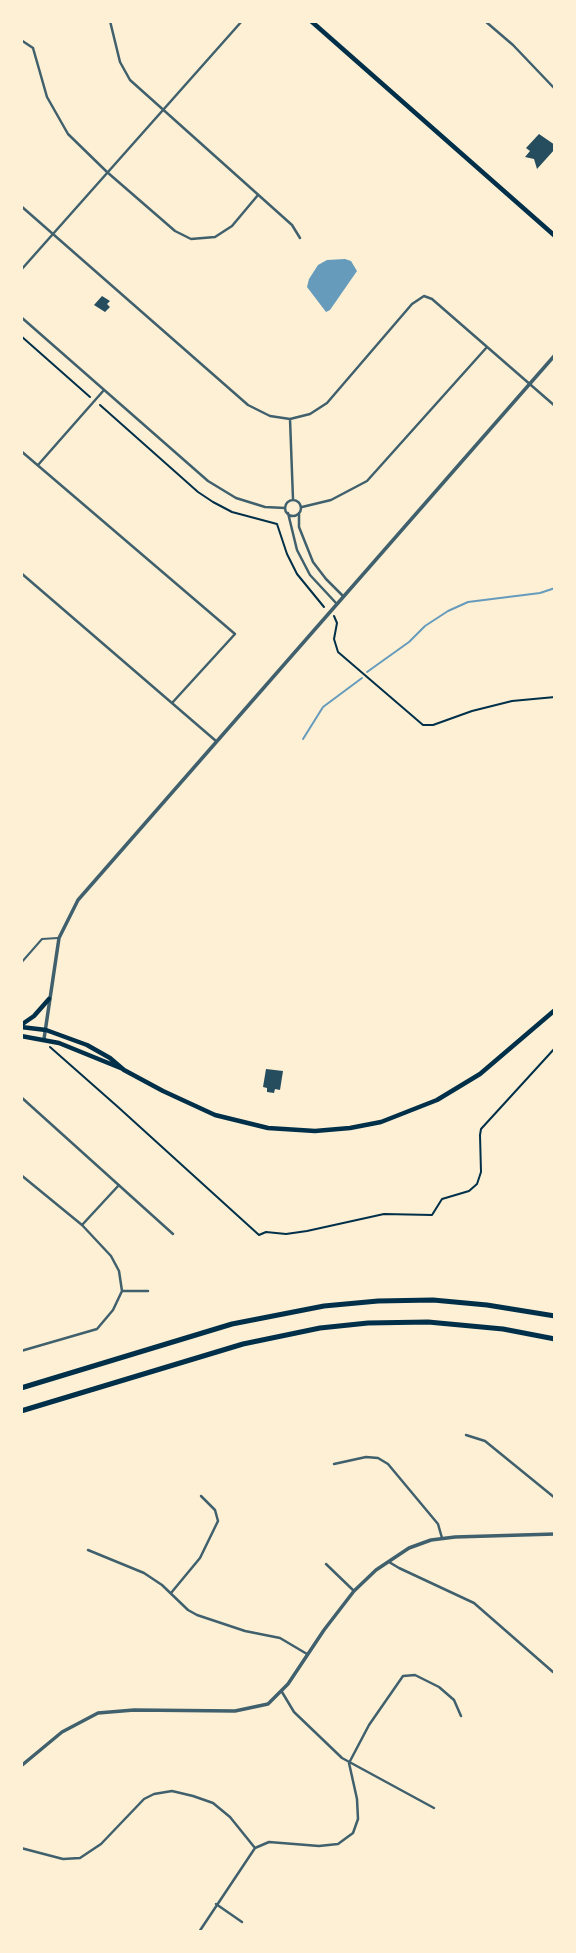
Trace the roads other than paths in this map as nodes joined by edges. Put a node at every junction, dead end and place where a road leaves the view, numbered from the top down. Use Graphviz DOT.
graph roads {
  1 [pos="110,21"];
  2 [pos="242,21"];
  3 [pos="311,21"];
  4 [pos="485,21"];
  5 [pos="21,40"];
  6 [pos="555,89"];
  7 [pos="163,111"];
  8 [pos="107,172"];
  9 [pos="258,195"];
  10 [pos="21,206"];
  11 [pos="52,234"];
  12 [pos="555,236"];
  13 [pos="300,238"];
  14 [pos="21,270"];
  15 [pos="21,317"];
  16 [pos="487,347"];
  17 [pos="555,355"];
  18 [pos="529,384"];
  19 [pos="104,390"];
  20 [pos="555,405"];
  21 [pos="290,419"];
  22 [pos="21,451"];
  23 [pos="38,465"];
  24 [pos="293,499"];
  25 [pos="302,507"];
  26 [pos="285,508"];
  27 [pos="288,513"];
  28 [pos="299,513"];
  29 [pos="21,573"];
  30 [pos="343,596"];
  31 [pos="336,603"];
  32 [pos="172,703"];
  33 [pos="216,741"];
  34 [pos="59,938"];
  35 [pos="21,963"];
  36 [pos="49,999"];
  37 [pos="555,1010"];
  38 [pos="21,1026"];
  39 [pos="46,1030"];
  40 [pos="21,1036"];
  41 [pos="44,1039"];
  42 [pos="124,1070"];
  43 [pos="21,1097"];
  44 [pos="21,1175"];
  45 [pos="119,1185"];
  46 [pos="82,1225"];
  47 [pos="173,1234"];
  48 [pos="122,1291"];
  49 [pos="148,1291"];
  50 [pos="555,1316"];
  51 [pos="555,1339"];
  52 [pos="21,1352"];
  53 [pos="21,1388"];
  54 [pos="21,1411"];
  55 [pos="466,1435"];
  56 [pos="334,1464"];
  57 [pos="201,1496"];
  58 [pos="555,1498"];
  59 [pos="555,1534"];
  60 [pos="442,1538"];
  61 [pos="88,1550"];
  62 [pos="388,1561"];
  63 [pos="326,1564"];
  64 [pos="354,1591"];
  65 [pos="171,1593"];
  66 [pos="307,1654"];
  67 [pos="553,1672"];
  68 [pos="282,1692"];
  69 [pos="461,1716"];
  70 [pos="349,1763"];
  71 [pos="21,1766"];
  72 [pos="434,1808"];
  73 [pos="21,1848"];
  74 [pos="255,1848"];
  75 [pos="216,1904"];
  76 [pos="242,1922"];
  77 [pos="199,1932"];
  1 -- 7 [label="street"];
  2 -- 7 [label="street"];
  3 -- 12 [label="main road"];
  4 -- 6 [label="street"];
  5 -- 8 [label="street"];
  7 -- 8 [label="street"];
  7 -- 9 [label="street"];
  8 -- 9 [label="street"];
  8 -- 11 [label="street"];
  9 -- 13 [label="street"];
  10 -- 11 [label="street"];
  11 -- 14 [label="street"];
  11 -- 21 [label="street"];
  15 -- 19 [label="street"];
  16 -- 18 [label="street"];
  16 -- 21 [label="street"];
  16 -- 25 [label="street"];
  17 -- 18 [label="street"];
  18 -- 20 [label="street"];
  18 -- 30 [label="street"];
  19 -- 23 [label="street"];
  19 -- 26 [label="street"];
  21 -- 24 [label="street"];
  22 -- 23 [label="street"];
  23 -- 32 [label="street"];
  24 -- 25 [label="street"];
  24 -- 26 [label="street"];
  25 -- 28 [label="street"];
  26 -- 27 [label="street"];
  27 -- 28 [label="street"];
  27 -- 31 [label="street"];
  28 -- 30 [label="street"];
  29 -- 32 [label="street"];
  30 -- 31 [label="street"];
  31 -- 33 [label="street"];
  32 -- 33 [label="street"];
  33 -- 34 [label="street"];
  34 -- 35 [label="lane"];
  34 -- 36 [label="street"];
  36 -- 38 [label="main road"];
  36 -- 39 [label="street"];
  37 -- 42 [label="main road"];
  38 -- 39 [label="main road"];
  39 -- 41 [label="street"];
  39 -- 42 [label="main road"];
  40 -- 41 [label="main road"];
  41 -- 42 [label="main road"];
  43 -- 45 [label="street"];
  44 -- 46 [label="street"];
  45 -- 46 [label="street"];
  45 -- 47 [label="street"];
  46 -- 48 [label="street"];
  48 -- 49 [label="street"];
  48 -- 52 [label="street"];
  50 -- 53 [label="highway"];
  51 -- 54 [label="highway"];
  55 -- 58 [label="street"];
  56 -- 60 [label="street"];
  57 -- 65 [label="street"];
  59 -- 60 [label="street"];
  60 -- 62 [label="street"];
  61 -- 65 [label="street"];
  62 -- 64 [label="street"];
  62 -- 67 [label="street"];
  63 -- 64 [label="street"];
  64 -- 66 [label="street"];
  65 -- 66 [label="street"];
  66 -- 68 [label="street"];
  68 -- 70 [label="street"];
  68 -- 71 [label="street"];
  69 -- 70 [label="street"];
  70 -- 72 [label="street"];
  70 -- 74 [label="street"];
  73 -- 74 [label="street"];
  74 -- 75 [label="street"];
  75 -- 76 [label="street"];
  75 -- 77 [label="street"];
}
